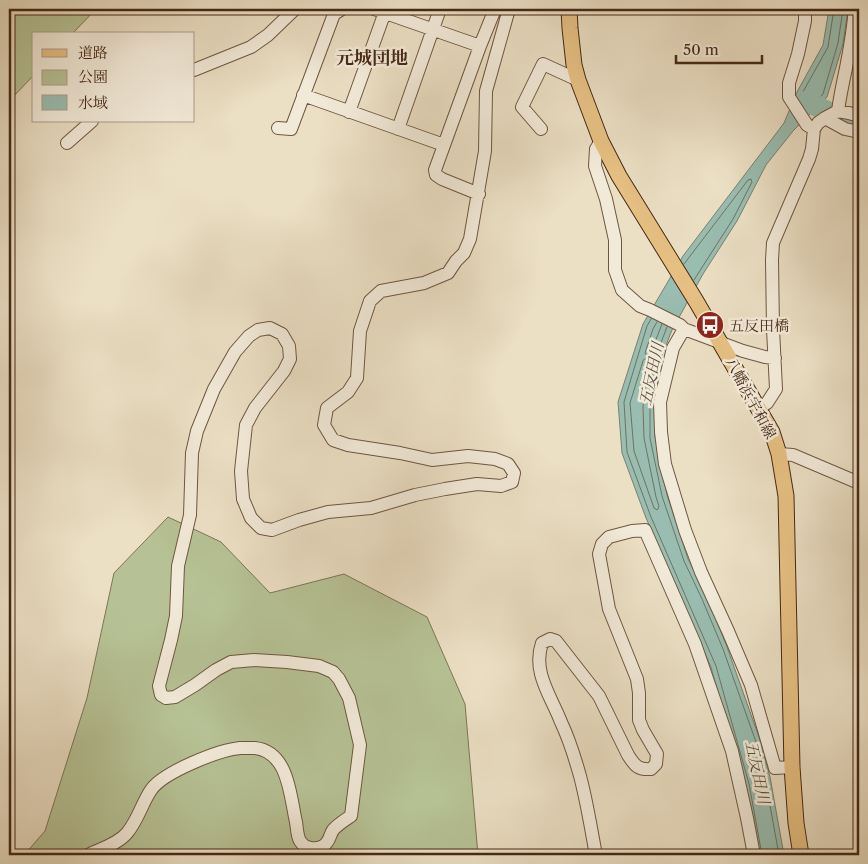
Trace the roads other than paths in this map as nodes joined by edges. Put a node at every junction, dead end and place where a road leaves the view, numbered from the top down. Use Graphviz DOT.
graph roads {
  1 [pos="296,9"];
  2 [pos="342,9"];
  3 [pos="440,9"];
  4 [pos="495,9"];
  5 [pos="509,9"];
  6 [pos="569,9"];
  7 [pos="805,9"];
  8 [pos="855,9"];
  9 [pos="382,10"];
  10 [pos="433,29"];
  11 [pos="480,46"];
  12 [pos="195,70"];
  13 [pos="578,80"];
  14 [pos="303,95"];
  15 [pos="349,112"];
  16 [pos="831,114"];
  17 [pos="859,116"];
  18 [pos="91,122"];
  19 [pos="810,127"];
  20 [pos="278,128"];
  21 [pos="398,129"];
  22 [pos="541,129"];
  23 [pos="859,132"];
  24 [pos="601,141"];
  25 [pos="67,143"];
  26 [pos="444,145"];
  27 [pos="479,194"];
  28 [pos="682,327"];
  29 [pos="720,343"];
  30 [pos="775,358"];
  31 [pos="759,408"];
  32 [pos="779,454"];
  33 [pos="859,483"];
  34 [pos="792,767"];
  35 [pos="88,855"];
  36 [pos="596,855"];
  37 [pos="754,855"];
  38 [pos="801,855"];
  1 -- 12 [label="street"];
  2 -- 14 [label="street"];
  3 -- 10 [label="street"];
  4 -- 11 [label="street"];
  5 -- 27 [label="street"];
  6 -- 13 [label="main road, 八幡浜宇和線"];
  7 -- 19 [label="street"];
  8 -- 16 [label="street"];
  9 -- 10 [label="street"];
  9 -- 15 [label="street"];
  10 -- 11 [label="street"];
  10 -- 21 [label="street"];
  11 -- 26 [label="street"];
  13 -- 22 [label="street"];
  13 -- 24 [label="main road, 八幡浜宇和線"];
  14 -- 15 [label="street"];
  14 -- 20 [label="street"];
  15 -- 21 [label="street"];
  16 -- 17 [label="street"];
  16 -- 19 [label="street"];
  16 -- 23 [label="street"];
  18 -- 25 [label="street"];
  19 -- 30 [label="street"];
  21 -- 26 [label="street"];
  24 -- 28 [label="street"];
  24 -- 29 [label="main road, 八幡浜宇和線"];
  26 -- 27 [label="street"];
  27 -- 35 [label="street"];
  28 -- 29 [label="street"];
  28 -- 34 [label="street"];
  29 -- 30 [label="street"];
  29 -- 31 [label="main road, 八幡浜宇和線"];
  30 -- 31 [label="street"];
  31 -- 32 [label="main road, 八幡浜宇和線"];
  32 -- 33 [label="street"];
  32 -- 34 [label="main road, 八幡浜宇和線"];
  34 -- 38 [label="main road, 八幡浜宇和線"];
  36 -- 37 [label="street"];
}
